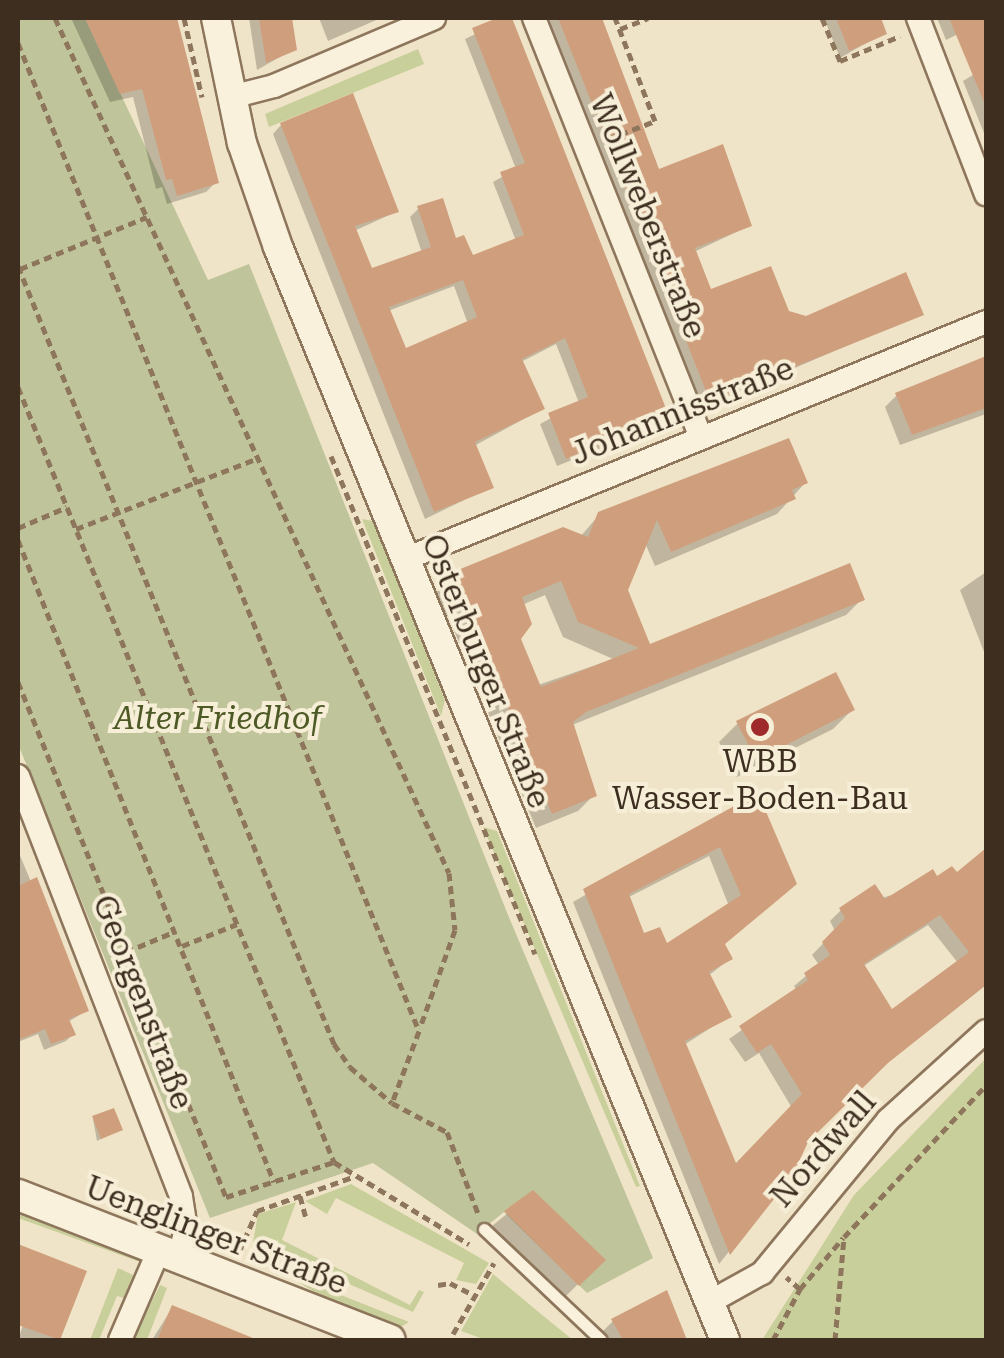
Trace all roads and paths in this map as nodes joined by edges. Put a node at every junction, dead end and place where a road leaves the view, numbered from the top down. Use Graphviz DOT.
graph roads {
  1 [pos="55,18"];
  2 [pos="216,18"];
  3 [pos="434,18"];
  4 [pos="534,18"];
  5 [pos="615,18"];
  6 [pos="648,18"];
  7 [pos="822,18"];
  8 [pos="920,22"];
  9 [pos="620,29"];
  10 [pos="18,43"];
  11 [pos="231,97"];
  12 [pos="586,147"];
  13 [pos="986,194"];
  14 [pos="147,217"];
  15 [pos="95,238"];
  16 [pos="18,268"];
  17 [pos="986,322"];
  18 [pos="18,387"];
  19 [pos="701,438"];
  20 [pos="258,458"];
  21 [pos="192,483"];
  22 [pos="67,507"];
  23 [pos="120,511"];
  24 [pos="18,528"];
  25 [pos="76,529"];
  26 [pos="18,540"];
  27 [pos="403,560"];
  28 [pos="18,682"];
  29 [pos="18,776"];
  30 [pos="237,924"];
  31 [pos="176,932"];
  32 [pos="182,946"];
  33 [pos="126,952"];
  34 [pos="419,1030"];
  35 [pos="986,1030"];
  36 [pos="986,1085"];
  37 [pos="392,1103"];
  38 [pos="334,1162"];
  39 [pos="353,1177"];
  40 [pos="274,1182"];
  41 [pos="18,1195"];
  42 [pos="300,1196"];
  43 [pos="306,1219"];
  44 [pos="484,1228"];
  45 [pos="844,1237"];
  46 [pos="507,1251"];
  47 [pos="169,1254"];
  48 [pos="495,1262"];
  49 [pos="230,1273"];
  50 [pos="438,1285"];
  51 [pos="800,1290"];
  52 [pos="475,1296"];
  53 [pos="708,1303"];
  54 [pos="453,1334"];
  55 [pos="120,1340"];
  56 [pos="390,1340"];
  57 [pos="601,1340"];
  58 [pos="725,1340"];
  59 [pos="836,1340"];
  1 -- 14 [label="path"];
  2 -- 11 [label="street, Osterburger Straße"];
  3 -- 11 [label="street"];
  4 -- 12 [label="street, Wollweberstraße"];
  5 -- 9 [label="path"];
  6 -- 9 [label="path"];
  7 -- 8 [label="path"];
  8 -- 13 [label="street"];
  9 -- 12 [label="path"];
  10 -- 15 [label="path"];
  11 -- 27 [label="street, Osterburger Straße"];
  12 -- 19 [label="street, Wollweberstraße"];
  14 -- 15 [label="path"];
  14 -- 20 [label="path"];
  15 -- 16 [label="path"];
  15 -- 21 [label="path"];
  16 -- 23 [label="path"];
  17 -- 19 [label="street, Johannisstraße"];
  18 -- 22 [label="path"];
  19 -- 27 [label="street, Johannisstraße"];
  20 -- 21 [label="path"];
  20 -- 34 [label="path"];
  21 -- 23 [label="path"];
  21 -- 34 [label="path"];
  22 -- 24 [label="path"];
  22 -- 25 [label="path"];
  23 -- 25 [label="path"];
  23 -- 37 [label="path"];
  25 -- 30 [label="path"];
  26 -- 31 [label="path"];
  27 -- 53 [label="street, Osterburger Straße"];
  28 -- 33 [label="path"];
  29 -- 47 [label="street, Georgenstraße"];
  30 -- 32 [label="path"];
  30 -- 38 [label="path"];
  31 -- 32 [label="path"];
  31 -- 33 [label="path"];
  32 -- 40 [label="path"];
  33 -- 40 [label="path"];
  34 -- 37 [label="path"];
  35 -- 53 [label="street, Nordwall"];
  36 -- 45 [label="path"];
  37 -- 44 [label="path"];
  38 -- 39 [label="path"];
  38 -- 40 [label="path"];
  39 -- 42 [label="path"];
  39 -- 48 [label="path"];
  41 -- 47 [label="main road, Uenglinger Straße"];
  42 -- 43 [label="path"];
  42 -- 49 [label="path"];
  44 -- 46 [label="lane"];
  45 -- 51 [label="path"];
  45 -- 59 [label="path"];
  46 -- 48 [label="path"];
  46 -- 57 [label="lane"];
  47 -- 49 [label="main road, Uenglinger Straße"];
  47 -- 55 [label="street, Georgenstraße"];
  48 -- 52 [label="path"];
  49 -- 56 [label="main road, Uenglinger Straße"];
  50 -- 52 [label="path"];
  52 -- 54 [label="path"];
  53 -- 58 [label="street, Osterburger Straße"];
}
